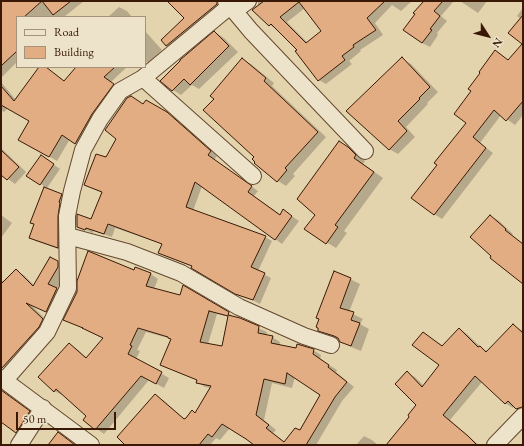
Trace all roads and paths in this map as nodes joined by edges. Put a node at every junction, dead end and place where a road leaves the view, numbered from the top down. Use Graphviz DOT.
graph roads {
  1 [pos="248,1"];
  2 [pos="230,6"];
  3 [pos="143,78"];
  4 [pos="365,151"];
  5 [pos="254,176"];
  6 [pos="68,236"];
  7 [pos="331,345"];
  8 [pos="3,379"];
  9 [pos="43,408"];
  10 [pos="523,416"];
  11 [pos="19,445"];
  12 [pos="91,445"];
  13 [pos="495,445"];
  1 -- 2 [label="street"];
  2 -- 3 [label="street"];
  2 -- 4 [label="street"];
  3 -- 5 [label="street"];
  3 -- 6 [label="street"];
  6 -- 7 [label="street"];
  6 -- 8 [label="street"];
  8 -- 9 [label="street"];
  9 -- 11 [label="street"];
  9 -- 12 [label="street"];
  10 -- 13 [label="street"];
}
